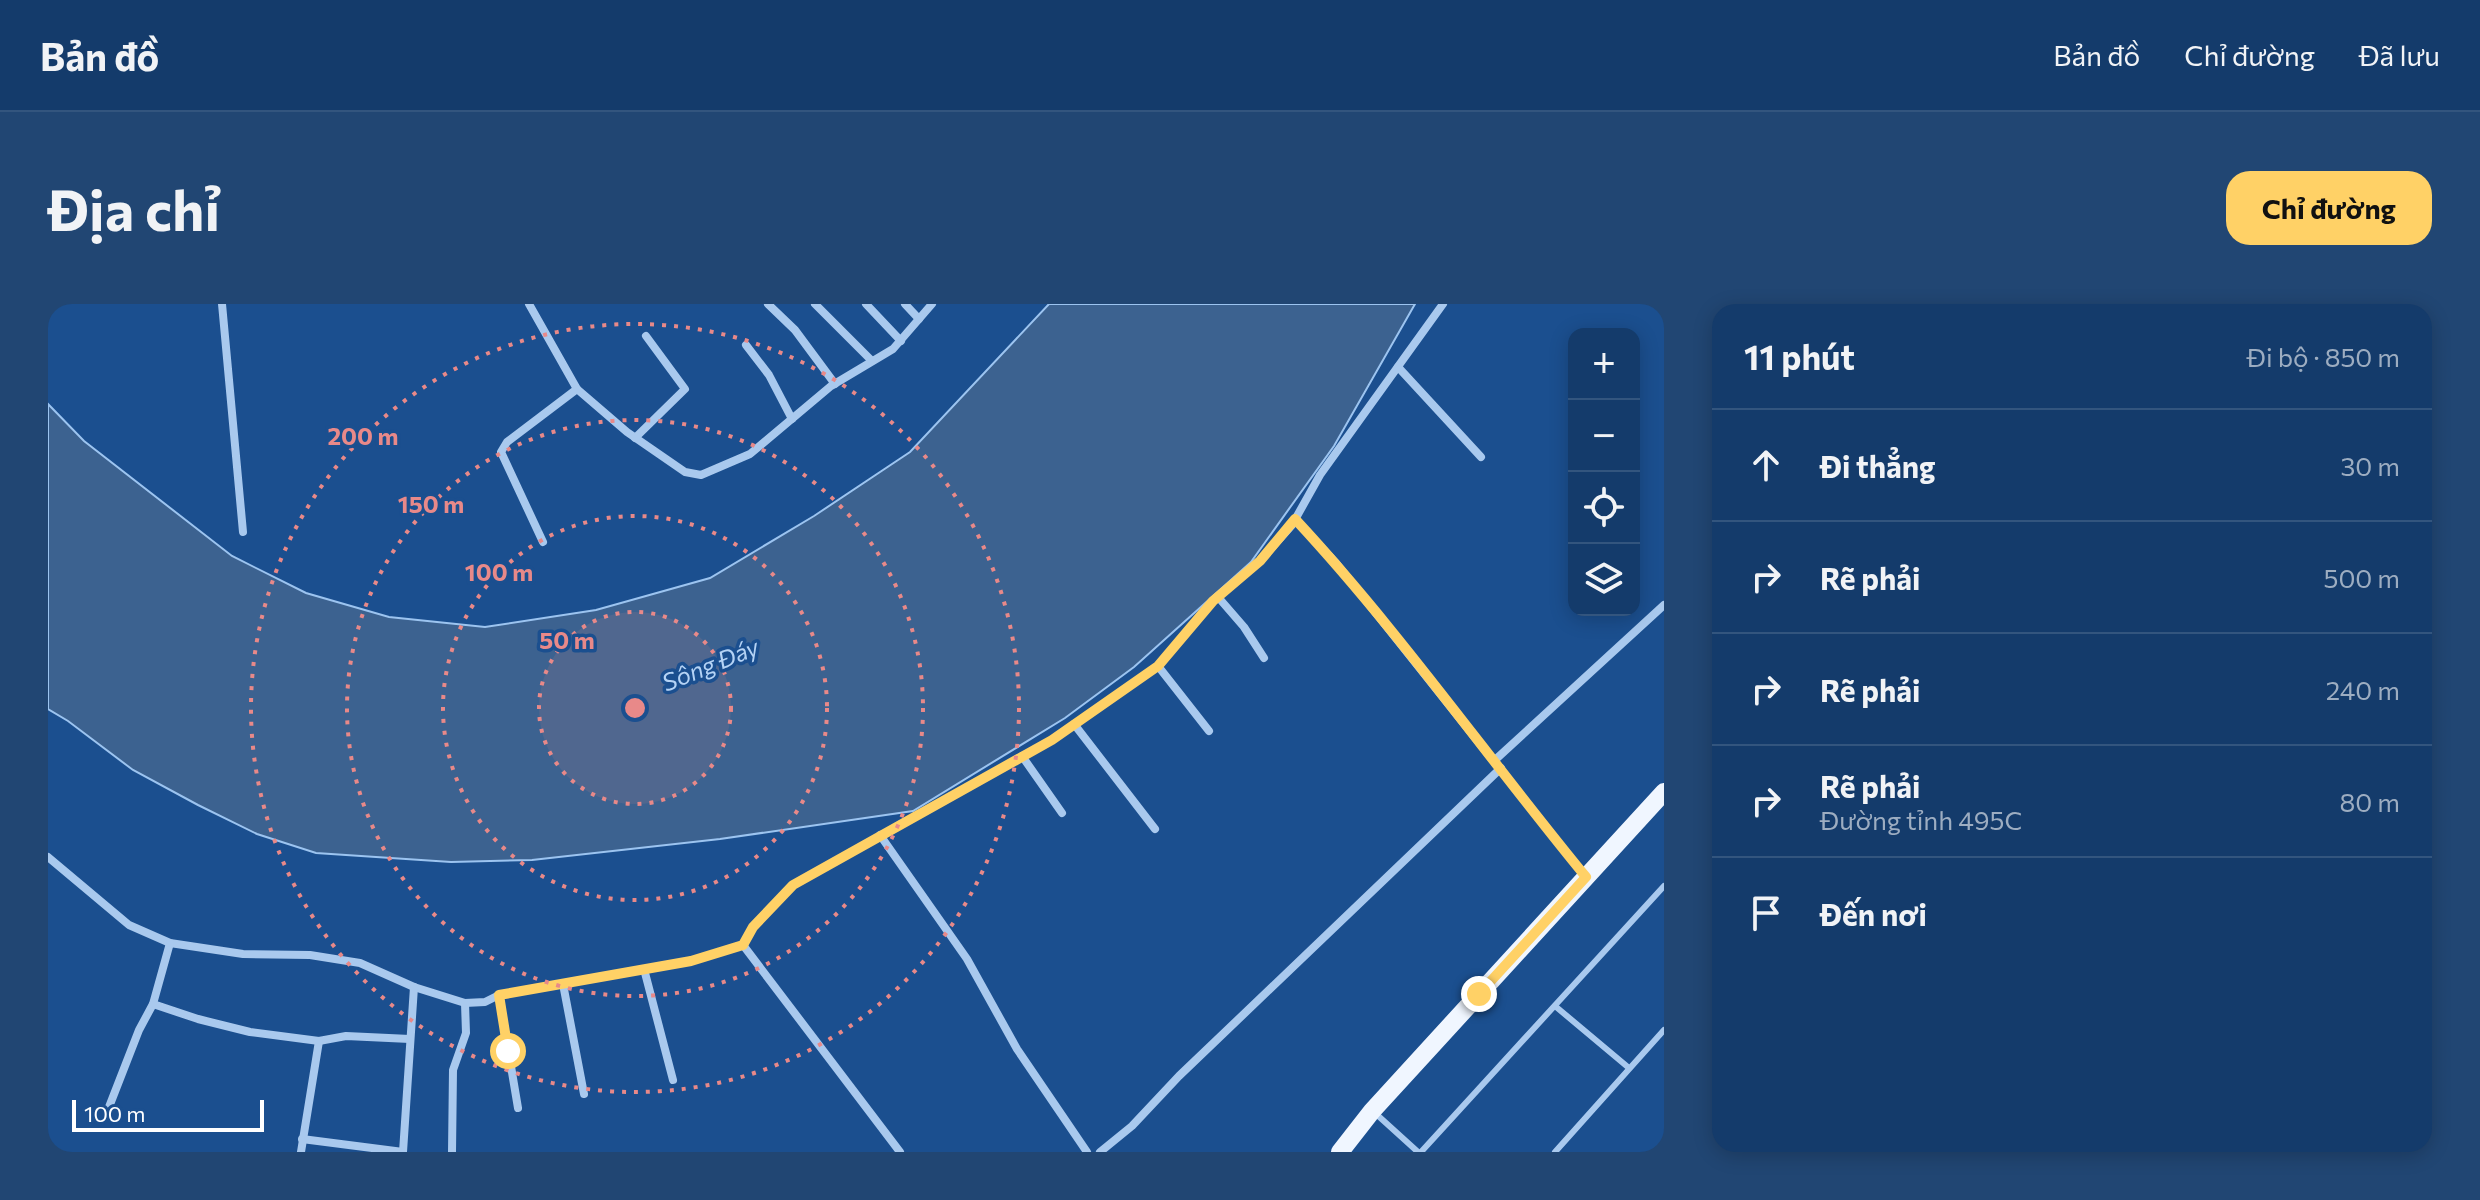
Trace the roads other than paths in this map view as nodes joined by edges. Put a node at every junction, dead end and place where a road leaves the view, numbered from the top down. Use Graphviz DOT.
graph roads {
  1 [pos="222,304"];
  2 [pos="529,304"];
  3 [pos="768,304"];
  4 [pos="815,304"];
  5 [pos="866,304"];
  6 [pos="905,304"];
  7 [pos="932,304"];
  8 [pos="1443,304"];
  9 [pos="919,319"];
  10 [pos="646,336"];
  11 [pos="901,341"];
  12 [pos="746,345"];
  13 [pos="872,361"];
  14 [pos="1398,367"];
  15 [pos="835,384"];
  16 [pos="577,389"];
  17 [pos="792,419"];
  18 [pos="635,438"];
  19 [pos="1481,457"];
  20 [pos="1295,519"];
  21 [pos="243,532"];
  22 [pos="543,542"];
  23 [pos="1218,597"];
  24 [pos="1664,605"];
  25 [pos="1264,658"];
  26 [pos="1158,666"];
  27 [pos="1074,724"];
  28 [pos="1209,731"];
  29 [pos="1022,756"];
  30 [pos="1498,764"];
  31 [pos="1664,792"];
  32 [pos="1062,813"];
  33 [pos="1155,829"];
  34 [pos="880,835"];
  35 [pos="48,857"];
  36 [pos="1586,877"];
  37 [pos="1664,886"];
  38 [pos="170,943"];
  39 [pos="743,945"];
  40 [pos="644,969"];
  41 [pos="563,984"];
  42 [pos="414,987"];
  43 [pos="499,995"];
  44 [pos="465,1003"];
  45 [pos="153,1004"];
  46 [pos="1555,1006"];
  47 [pos="1664,1030"];
  48 [pos="410,1039"];
  49 [pos="319,1041"];
  50 [pos="1629,1068"];
  51 [pos="673,1080"];
  52 [pos="584,1094"];
  53 [pos="109,1107"];
  54 [pos="518,1108"];
  55 [pos="1372,1111"];
  56 [pos="302,1139"];
  57 [pos="301,1152"];
  58 [pos="403,1152"];
  59 [pos="452,1152"];
  60 [pos="900,1152"];
  61 [pos="1087,1152"];
  62 [pos="1100,1152"];
  63 [pos="1340,1152"];
  64 [pos="1420,1152"];
  65 [pos="1555,1152"];
  1 -- 21 [label="street"];
  2 -- 16 [label="street"];
  3 -- 15 [label="street"];
  4 -- 13 [label="street"];
  5 -- 11 [label="street"];
  6 -- 9 [label="street"];
  7 -- 9 [label="street"];
  8 -- 14 [label="street"];
  9 -- 11 [label="street"];
  10 -- 18 [label="street"];
  11 -- 13 [label="street"];
  12 -- 17 [label="street"];
  13 -- 15 [label="street"];
  14 -- 19 [label="street"];
  14 -- 20 [label="street"];
  15 -- 17 [label="street"];
  16 -- 18 [label="street"];
  16 -- 22 [label="street"];
  17 -- 18 [label="street"];
  20 -- 23 [label="street"];
  20 -- 30 [label="street"];
  23 -- 25 [label="street"];
  23 -- 26 [label="street"];
  24 -- 30 [label="street"];
  26 -- 27 [label="street"];
  26 -- 28 [label="street"];
  27 -- 29 [label="street"];
  27 -- 33 [label="street"];
  29 -- 32 [label="street"];
  29 -- 34 [label="street"];
  30 -- 36 [label="street"];
  30 -- 62 [label="street"];
  31 -- 36 [label="main road"];
  34 -- 39 [label="street"];
  34 -- 61 [label="street"];
  35 -- 38 [label="street"];
  36 -- 55 [label="main road"];
  37 -- 46 [label="lane"];
  38 -- 42 [label="street"];
  38 -- 45 [label="street"];
  39 -- 40 [label="street"];
  39 -- 60 [label="street"];
  40 -- 41 [label="street"];
  40 -- 51 [label="street"];
  41 -- 43 [label="street"];
  41 -- 52 [label="street"];
  42 -- 44 [label="street"];
  42 -- 48 [label="street"];
  43 -- 44 [label="street"];
  43 -- 54 [label="street"];
  44 -- 59 [label="street"];
  45 -- 49 [label="street"];
  45 -- 53 [label="street"];
  46 -- 50 [label="lane"];
  46 -- 64 [label="lane"];
  47 -- 50 [label="lane"];
  48 -- 49 [label="street"];
  48 -- 58 [label="street"];
  49 -- 56 [label="street"];
  50 -- 65 [label="lane"];
  55 -- 63 [label="main road"];
  55 -- 64 [label="lane"];
  56 -- 57 [label="street"];
  56 -- 58 [label="street"];
}
